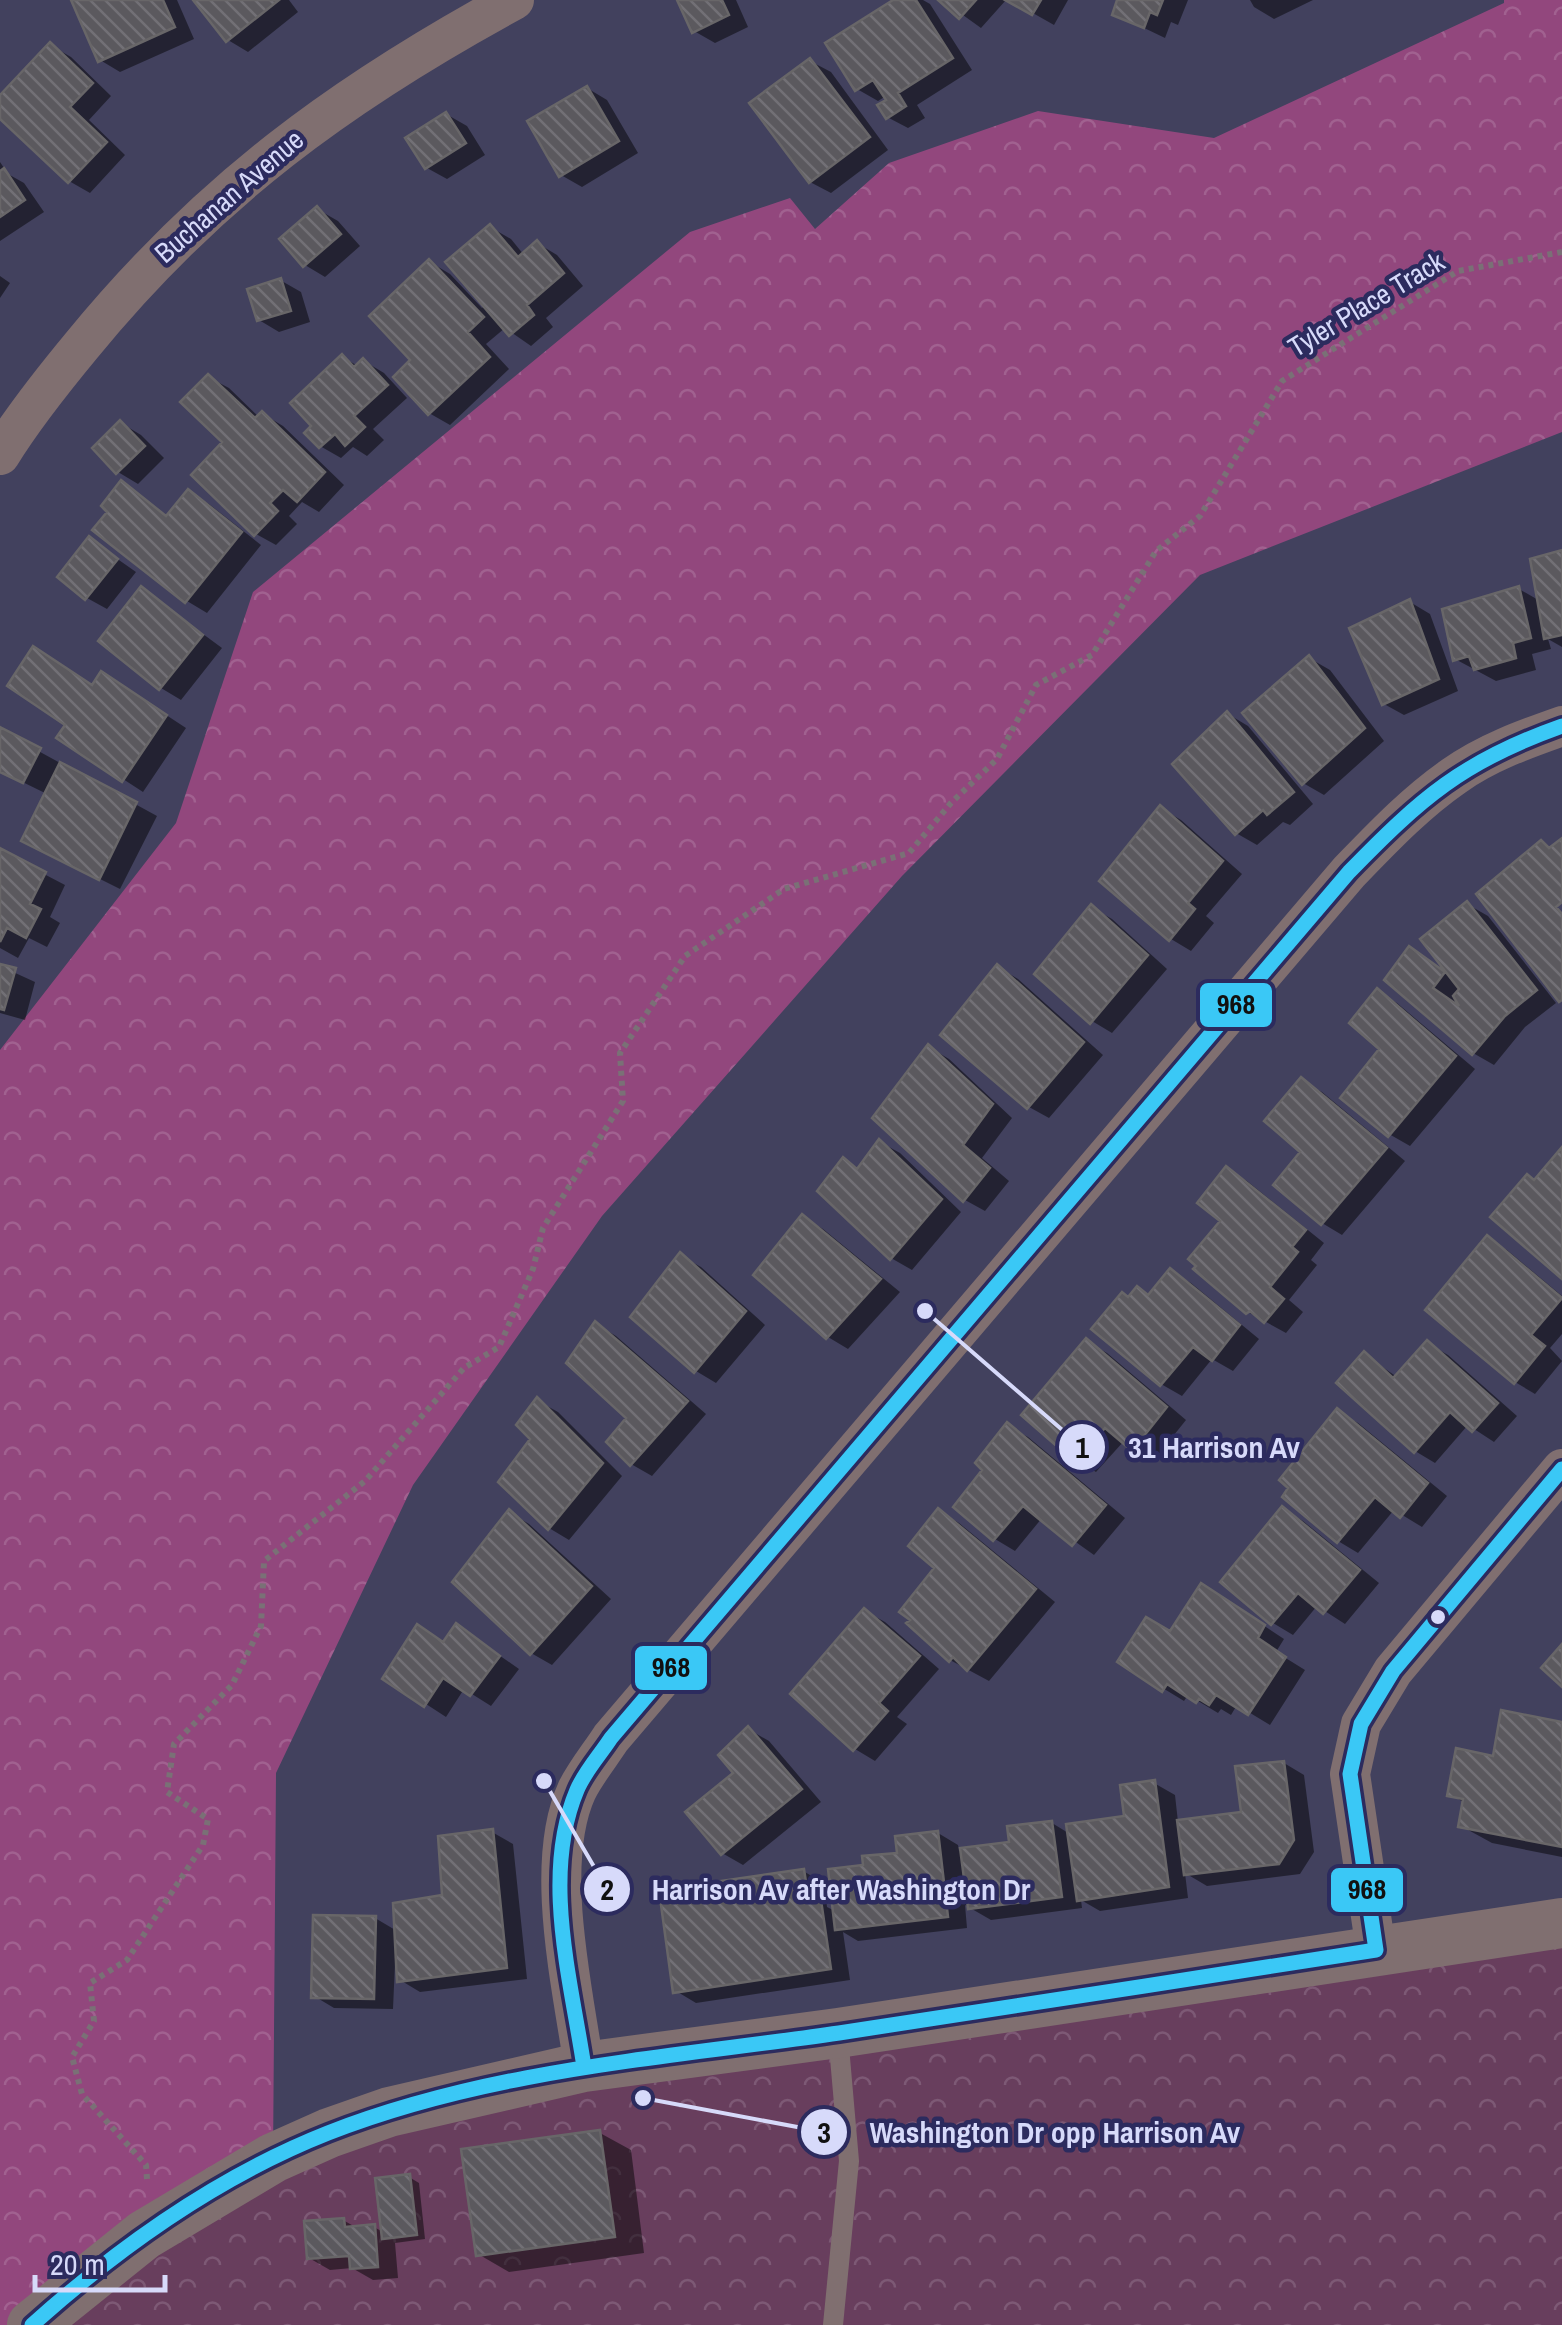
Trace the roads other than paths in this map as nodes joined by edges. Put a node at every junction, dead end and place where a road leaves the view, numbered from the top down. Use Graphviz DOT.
graph roads {
  1 [pos="514,0"];
  2 [pos="0,455"];
  3 [pos="1562,726"];
  4 [pos="1562,1469"];
  5 [pos="1562,1922"];
  6 [pos="1376,1950"];
  7 [pos="838,2032"];
  8 [pos="584,2068"];
  9 [pos="32,2325"];
  10 [pos="834,2325"];
  1 -- 2 [label="street, Buchanan Avenue"];
  3 -- 8 [label="street"];
  4 -- 6 [label="street"];
  5 -- 6 [label="street"];
  6 -- 7 [label="street"];
  7 -- 8 [label="street"];
  7 -- 10 [label="lane"];
  8 -- 9 [label="street"];
}
